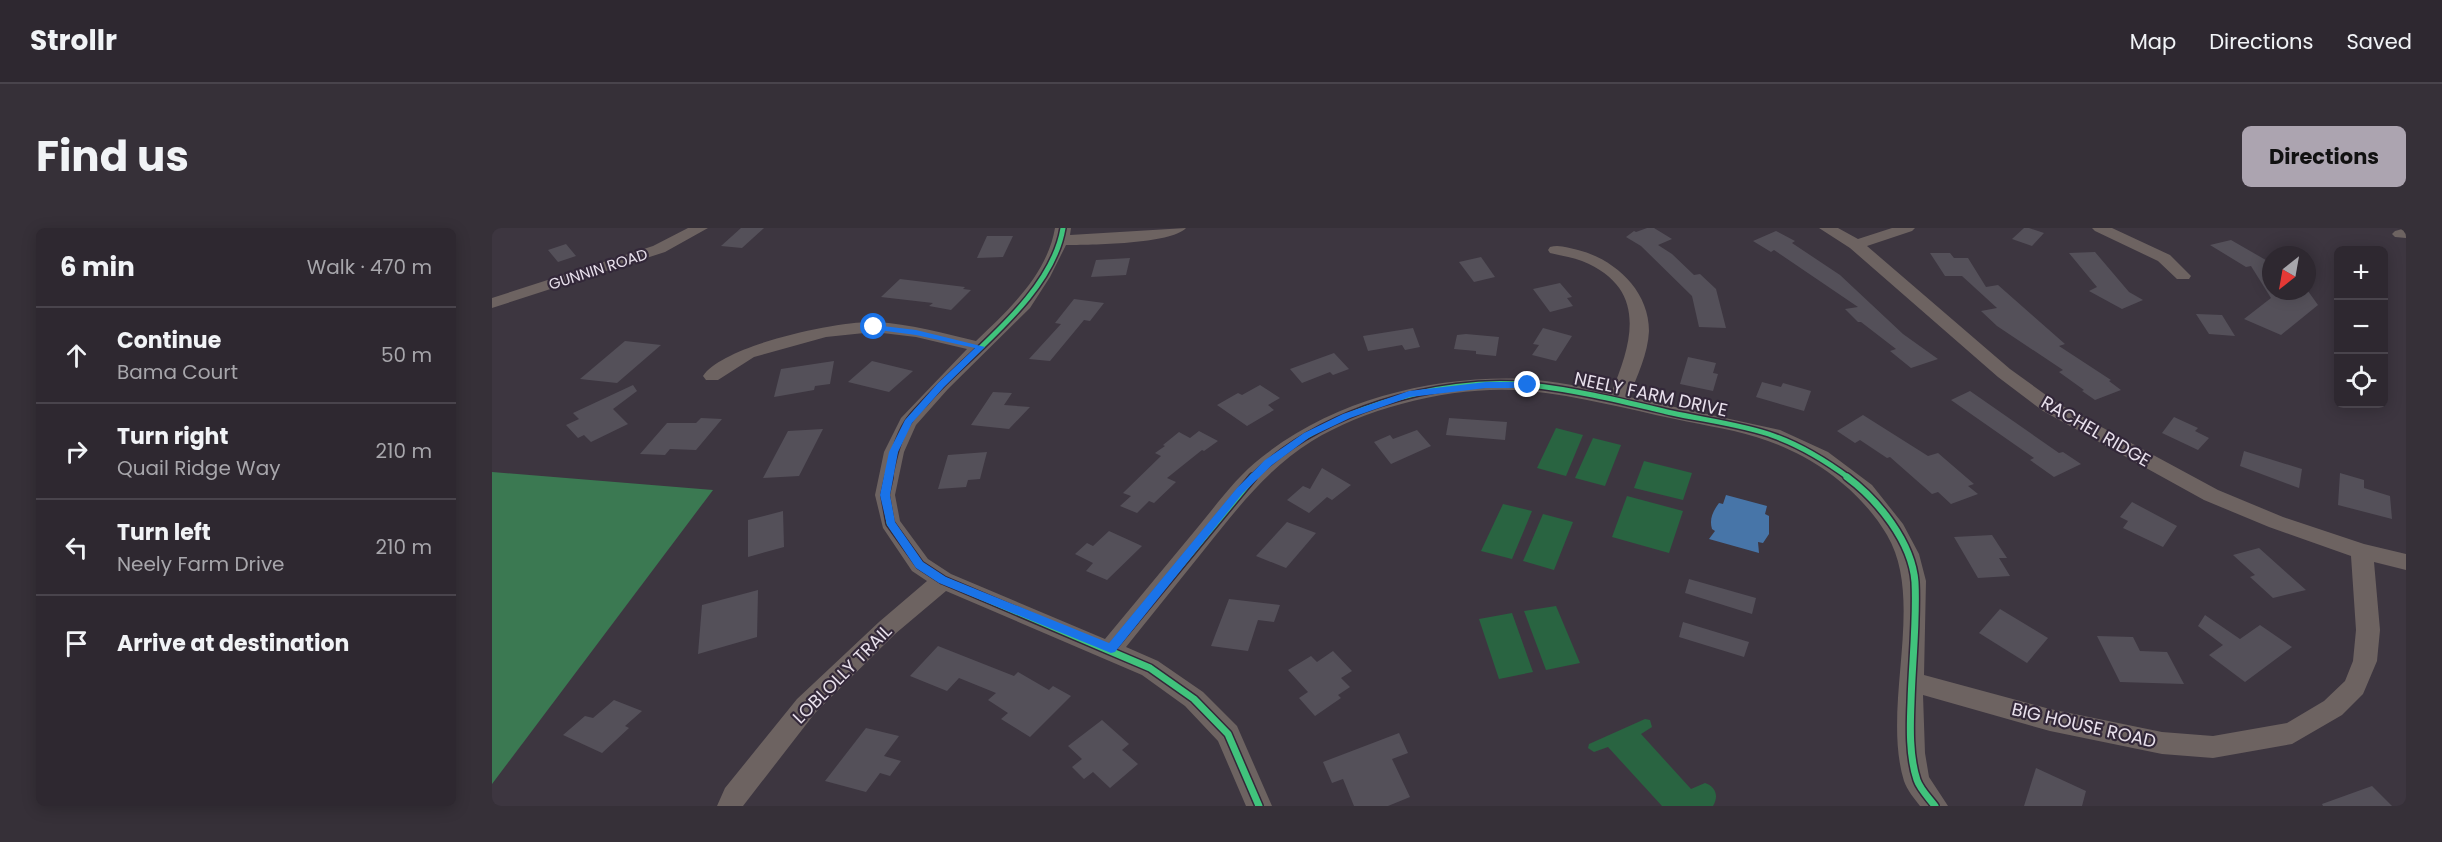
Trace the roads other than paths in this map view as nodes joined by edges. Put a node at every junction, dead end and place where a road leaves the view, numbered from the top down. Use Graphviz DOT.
graph roads {
  1 [pos="700,228"];
  2 [pos="1178,228"];
  3 [pos="1827,228"];
  4 [pos="1907,228"];
  5 [pos="2100,228"];
  6 [pos="1062,234"];
  7 [pos="1856,245"];
  8 [pos="1556,250"];
  9 [pos="2183,276"];
  10 [pos="492,303"];
  11 [pos="981,347"];
  12 [pos="712,376"];
  13 [pos="1618,400"];
  14 [pos="2362,551"];
  15 [pos="2406,562"];
  16 [pos="943,580"];
  17 [pos="1111,649"];
  18 [pos="1912,682"];
  19 [pos="730,806"];
  20 [pos="1259,806"];
  21 [pos="1935,806"];
  1 -- 10 [label="street, GUNNIN ROAD"];
  2 -- 6 [label="street"];
  3 -- 7 [label="street, RACHEL RIDGE"];
  4 -- 7 [label="street"];
  5 -- 9 [label="street"];
  6 -- 11 [label="street"];
  7 -- 14 [label="street, RACHEL RIDGE"];
  8 -- 13 [label="street"];
  11 -- 12 [label="street"];
  11 -- 16 [label="street"];
  13 -- 17 [label="street, NEELY FARM DRIVE"];
  13 -- 18 [label="street, NEELY FARM DRIVE"];
  14 -- 15 [label="street, RACHEL RIDGE"];
  14 -- 18 [label="street, BIG HOUSE ROAD"];
  16 -- 17 [label="street"];
  16 -- 19 [label="street, LOBLOLLY TRAIL"];
  17 -- 20 [label="street"];
  18 -- 21 [label="street, NEELY FARM DRIVE"];
}
